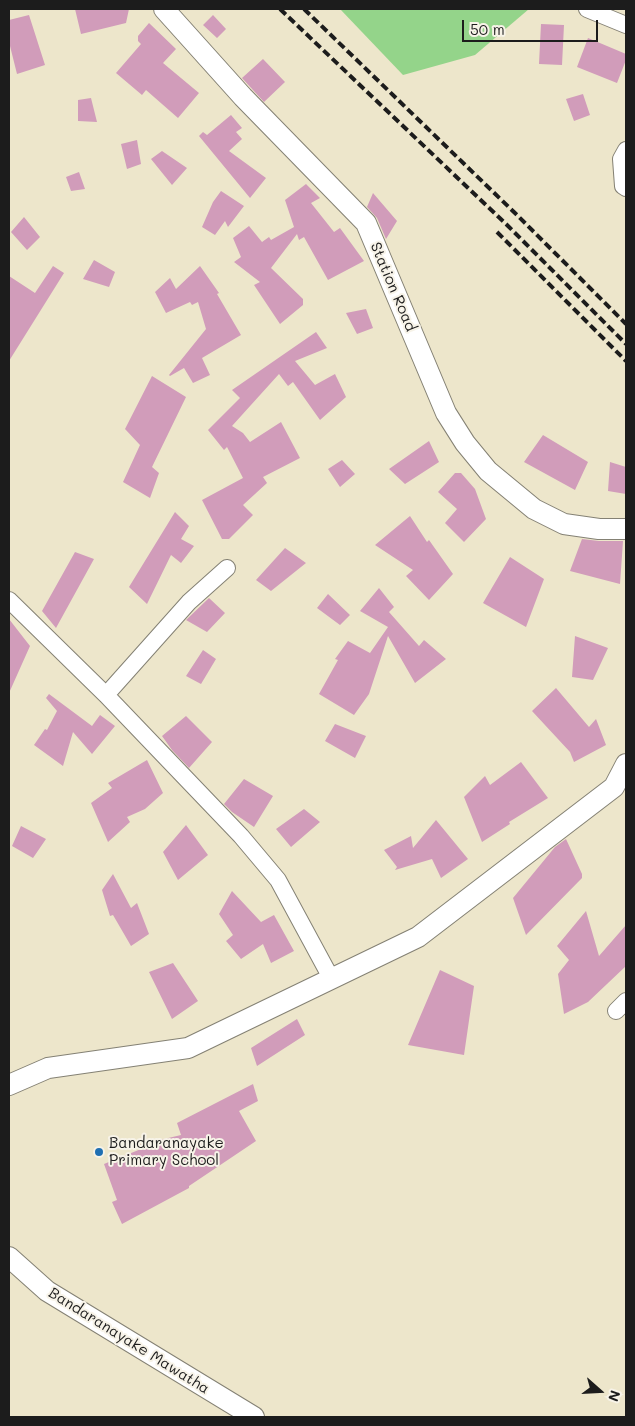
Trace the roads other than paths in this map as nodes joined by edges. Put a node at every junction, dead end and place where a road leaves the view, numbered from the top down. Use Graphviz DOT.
graph roads {
  1 [pos="164,9"];
  2 [pos="588,9"];
  3 [pos="626,26"];
  4 [pos="626,150"];
  5 [pos="626,188"];
  6 [pos="626,529"];
  7 [pos="227,568"];
  8 [pos="9,600"];
  9 [pos="106,695"];
  10 [pos="626,764"];
  11 [pos="331,978"];
  12 [pos="9,1085"];
  13 [pos="9,1257"];
  14 [pos="254,1417"];
  1 -- 6 [label="street, Station Road"];
  2 -- 3 [label="street"];
  4 -- 5 [label="street"];
  7 -- 9 [label="street"];
  8 -- 9 [label="street"];
  9 -- 11 [label="street"];
  10 -- 11 [label="street"];
  11 -- 12 [label="street"];
  13 -- 14 [label="street, Bandaranayake Mawatha"];
}
